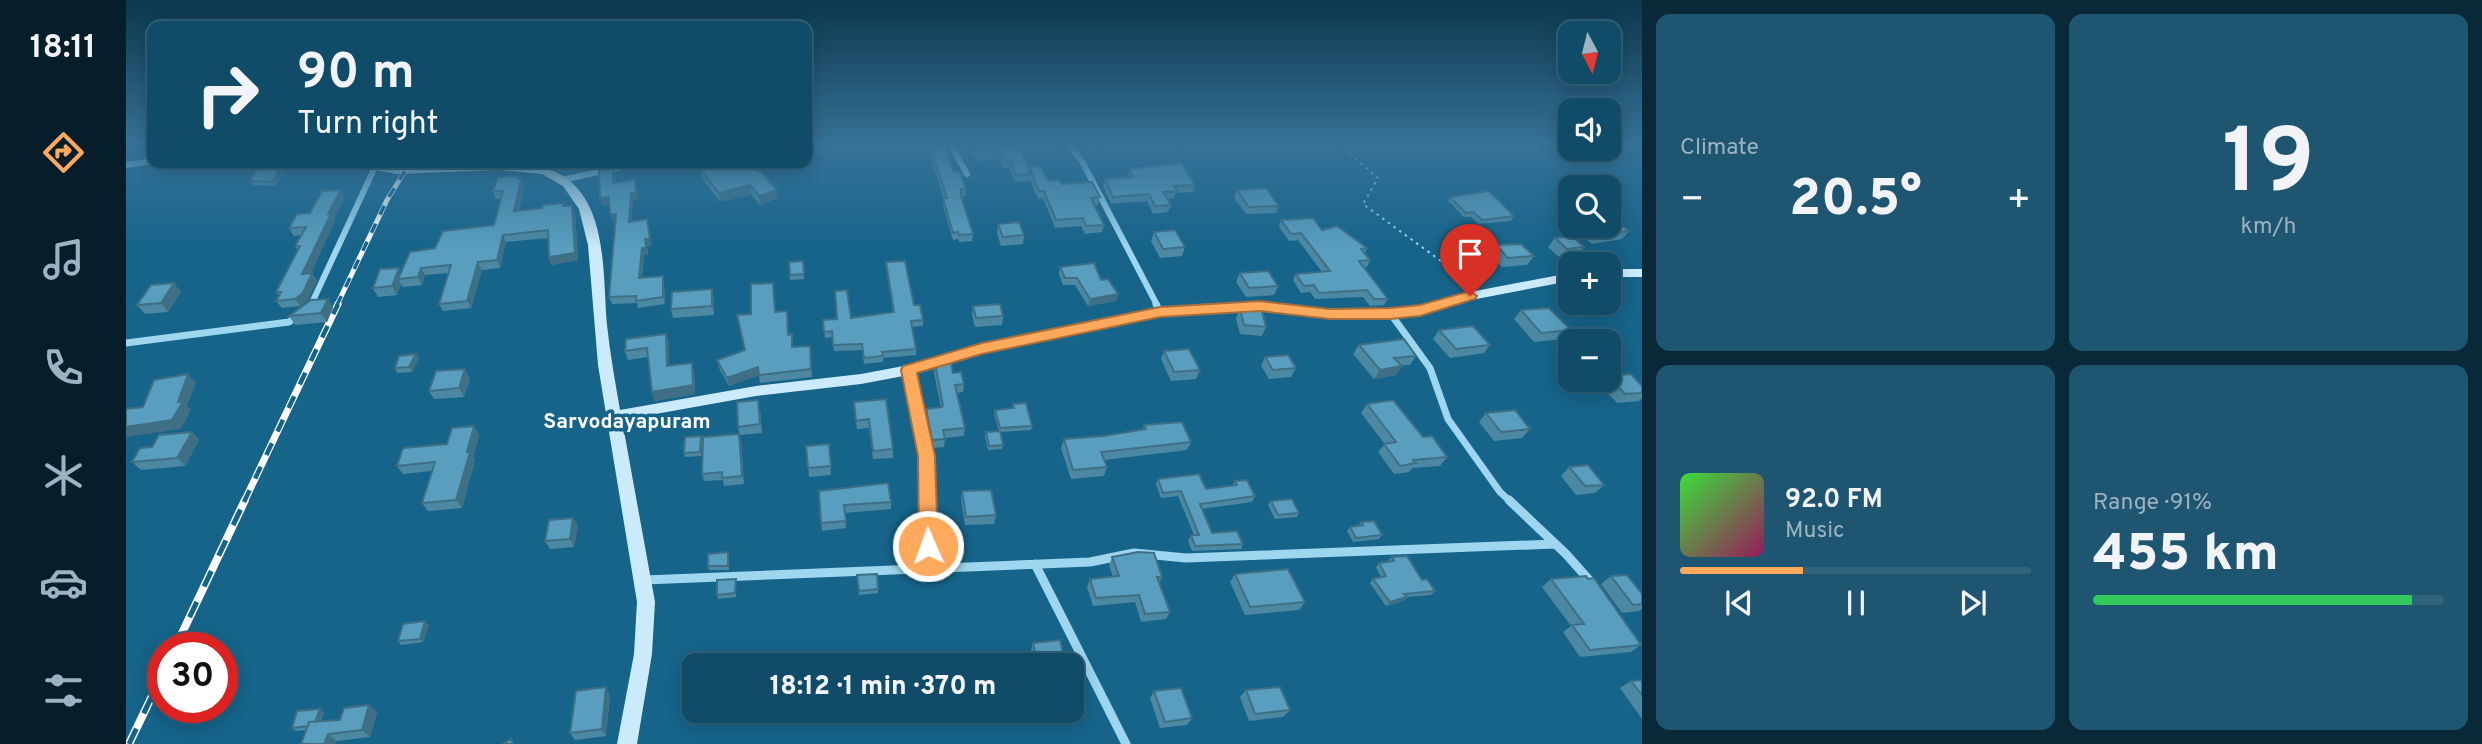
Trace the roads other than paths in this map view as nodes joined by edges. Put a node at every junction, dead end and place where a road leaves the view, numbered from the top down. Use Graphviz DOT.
graph roads {
  1 [pos="368,180"];
  2 [pos="562,180"];
  3 [pos="1092,180"];
  4 [pos="1621,273"];
  5 [pos="1642,273"];
  6 [pos="1558,279"];
  7 [pos="1160,312"];
  8 [pos="1390,313"];
  9 [pos="126,343"];
  10 [pos="909,370"];
  11 [pos="615,416"];
  12 [pos="1555,544"];
  13 [pos="1035,564"];
  14 [pos="929,568"];
  15 [pos="643,580"];
  16 [pos="1597,592"];
  17 [pos="626,744"];
  18 [pos="1126,744"];
  1 -- 9 [label="street"];
  2 -- 11 [label="street"];
  3 -- 7 [label="street"];
  4 -- 5 [label="street"];
  6 -- 8 [label="street"];
  7 -- 8 [label="street"];
  7 -- 10 [label="street"];
  8 -- 12 [label="street"];
  10 -- 11 [label="street"];
  10 -- 14 [label="street"];
  11 -- 15 [label="street"];
  12 -- 13 [label="street"];
  12 -- 16 [label="street"];
  13 -- 14 [label="street"];
  13 -- 18 [label="street"];
  14 -- 15 [label="street"];
  15 -- 17 [label="street"];
}
